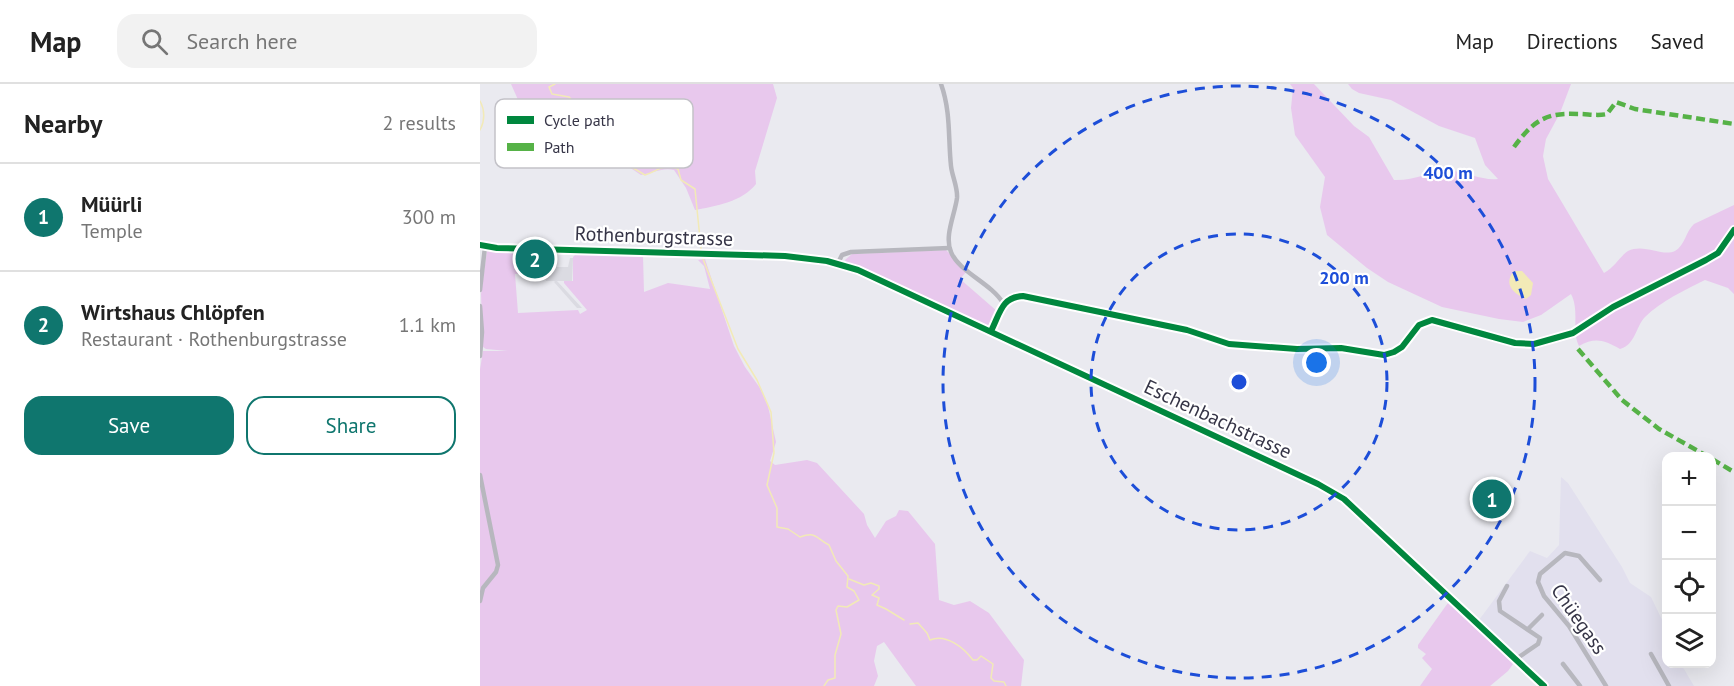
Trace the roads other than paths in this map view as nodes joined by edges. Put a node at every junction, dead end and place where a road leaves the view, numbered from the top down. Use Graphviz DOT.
graph roads {
  1 [pos="941,84"];
  2 [pos="482,246"];
  3 [pos="949,248"];
  4 [pos="827,261"];
  5 [pos="838,263"];
  6 [pos="480,290"];
  7 [pos="480,306"];
  8 [pos="991,331"];
  9 [pos="480,356"];
  10 [pos="480,475"];
  11 [pos="1600,580"];
  12 [pos="1508,586"];
  13 [pos="480,601"];
  14 [pos="1542,615"];
  15 [pos="1528,629"];
  16 [pos="1651,654"];
  17 [pos="1516,659"];
  18 [pos="1563,664"];
  19 [pos="1544,686"];
  20 [pos="1580,686"];
  21 [pos="1606,686"];
  22 [pos="1669,686"];
  1 -- 3 [label="street"];
  2 -- 4 [label="street, Rothenburgstrasse"];
  2 -- 6 [label="street"];
  3 -- 5 [label="street"];
  3 -- 8 [label="street"];
  4 -- 5 [label="street, Eschenbachstrasse"];
  5 -- 8 [label="street, Eschenbachstrasse"];
  7 -- 9 [label="street"];
  8 -- 17 [label="street, Eschenbachstrasse"];
  10 -- 13 [label="street"];
  11 -- 21 [label="street, Chüegass"];
  12 -- 15 [label="street"];
  14 -- 15 [label="street"];
  15 -- 17 [label="street"];
  16 -- 22 [label="street"];
  17 -- 19 [label="street, Eschenbachstrasse"];
  18 -- 20 [label="street"];
}
